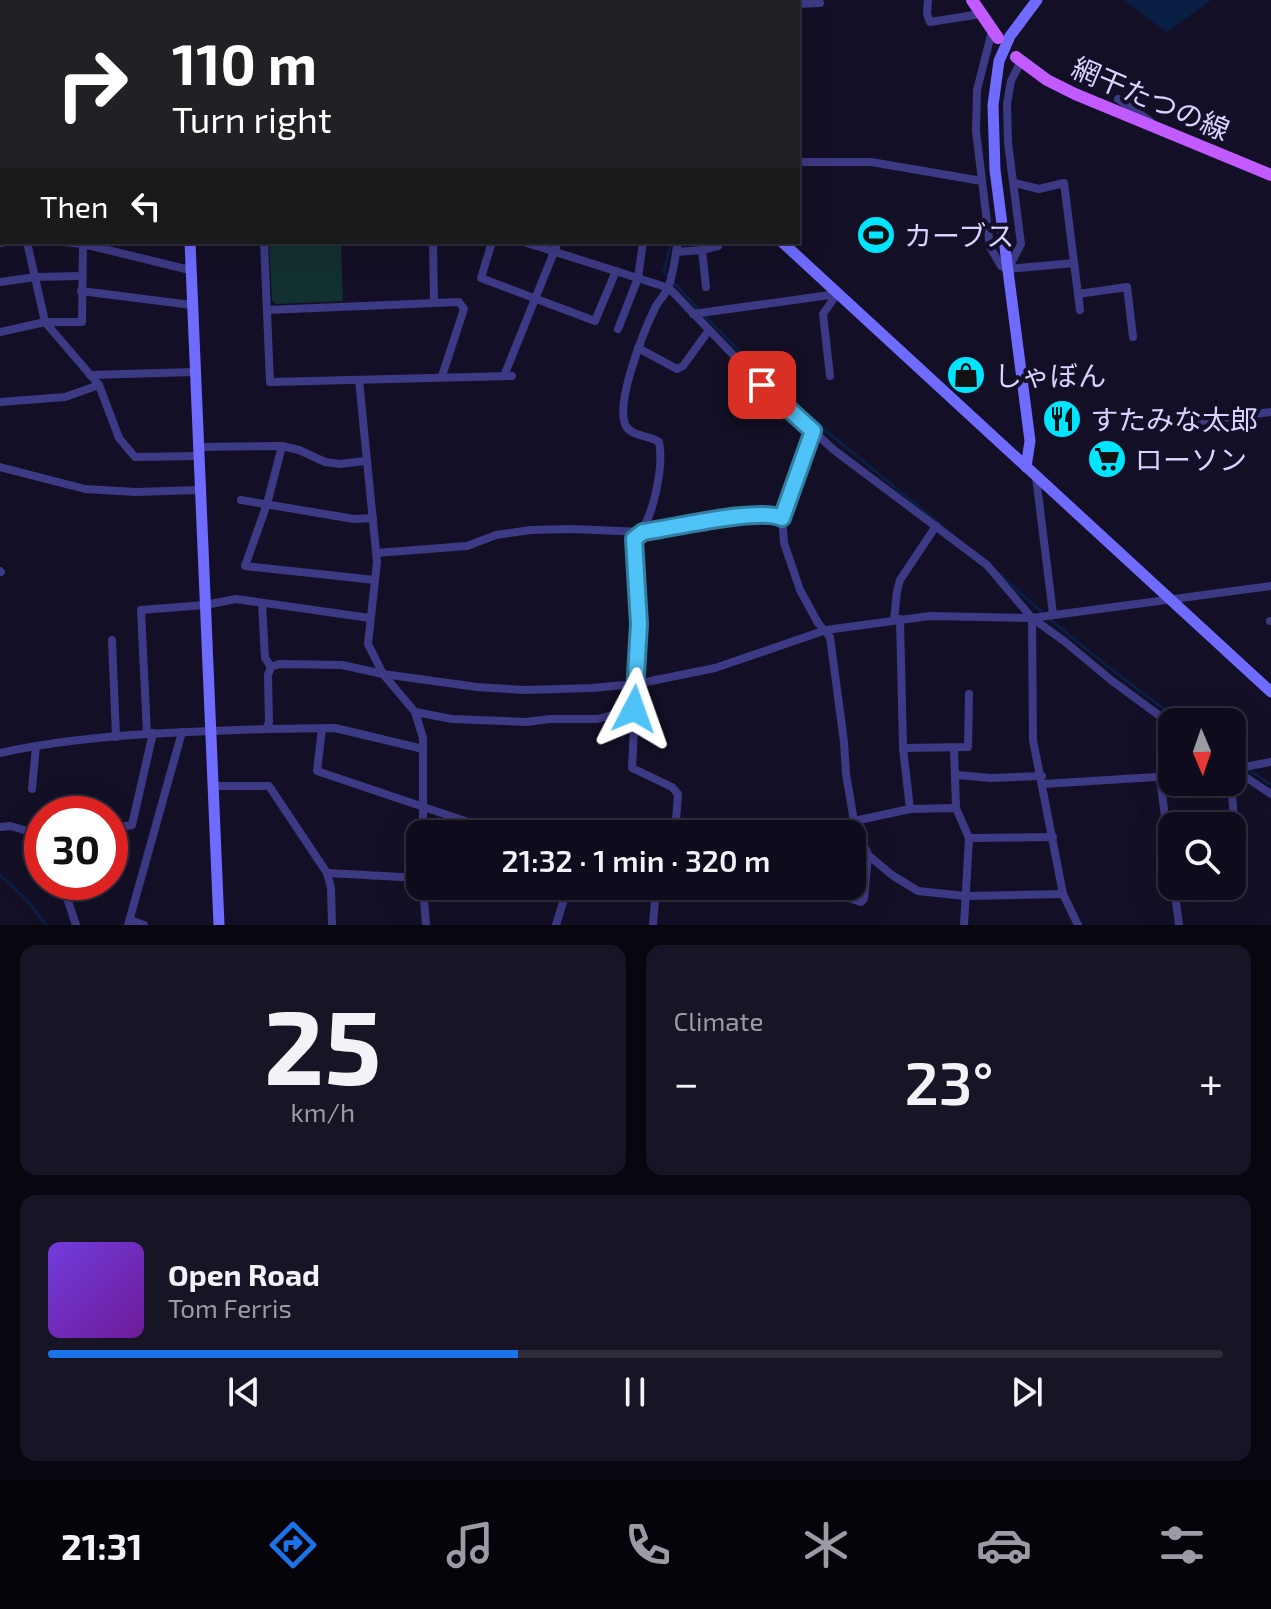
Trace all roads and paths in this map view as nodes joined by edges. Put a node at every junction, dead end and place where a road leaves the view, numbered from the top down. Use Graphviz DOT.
graph roads {
  1 [pos="928,0"];
  2 [pos="972,0"];
  3 [pos="1037,0"];
  4 [pos="820,3"];
  5 [pos="800,4"];
  6 [pos="981,14"];
  7 [pos="995,34"];
  8 [pos="1018,59"];
  9 [pos="1118,99"];
  10 [pos="1171,134"];
  11 [pos="800,162"];
  12 [pos="1271,175"];
  13 [pos="982,181"];
  14 [pos="1014,183"];
  15 [pos="28,244"];
  16 [pos="83,244"];
  17 [pos="87,244"];
  18 [pos="190,244"];
  19 [pos="264,244"];
  20 [pos="433,244"];
  21 [pos="491,244"];
  22 [pos="643,244"];
  23 [pos="784,244"];
  24 [pos="718,246"];
  25 [pos="556,247"];
  26 [pos="677,247"];
  27 [pos="702,250"];
  28 [pos="1074,263"];
  29 [pos="1008,269"];
  30 [pos="190,270"];
  31 [pos="616,271"];
  32 [pos="82,276"];
  33 [pos="36,277"];
  34 [pos="638,278"];
  35 [pos="0,282"];
  36 [pos="706,287"];
  37 [pos="669,288"];
  38 [pos="81,291"];
  39 [pos="837,294"];
  40 [pos="1078,294"];
  41 [pos="537,297"];
  42 [pos="434,301"];
  43 [pos="192,305"];
  44 [pos="267,310"];
  45 [pos="1080,310"];
  46 [pos="693,314"];
  47 [pos="45,322"];
  48 [pos="618,329"];
  49 [pos="709,330"];
  50 [pos="0,332"];
  51 [pos="1133,337"];
  52 [pos="638,348"];
  53 [pos="194,372"];
  54 [pos="90,375"];
  55 [pos="442,376"];
  56 [pos="830,376"];
  57 [pos="359,380"];
  58 [pos="99,385"];
  59 [pos="0,402"];
  60 [pos="1271,412"];
  61 [pos="1161,426"];
  62 [pos="813,431"];
  63 [pos="282,446"];
  64 [pos="198,451"];
  65 [pos="365,461"];
  66 [pos="0,467"];
  67 [pos="1026,467"];
  68 [pos="1036,477"];
  69 [pos="199,490"];
  70 [pos="241,500"];
  71 [pos="267,504"];
  72 [pos="373,518"];
  73 [pos="782,518"];
  74 [pos="936,526"];
  75 [pos="643,532"];
  76 [pos="376,553"];
  77 [pos="375,580"];
  78 [pos="1271,586"];
  79 [pos="1169,598"];
  80 [pos="262,603"];
  81 [pos="205,605"];
  82 [pos="1053,614"];
  83 [pos="370,618"];
  84 [pos="1032,618"];
  85 [pos="897,619"];
  86 [pos="826,630"];
  87 [pos="112,640"];
  88 [pos="271,667"];
  89 [pos="383,674"];
  90 [pos="636,684"];
  91 [pos="1271,692"];
  92 [pos="969,694"];
  93 [pos="634,709"];
  94 [pos="415,712"];
  95 [pos="1158,714"];
  96 [pos="266,729"];
  97 [pos="322,729"];
  98 [pos="211,731"];
  99 [pos="182,732"];
  100 [pos="150,734"];
  101 [pos="116,737"];
  102 [pos="36,746"];
  103 [pos="903,748"];
  104 [pos="954,748"];
  105 [pos="423,749"];
  106 [pos="0,753"];
  107 [pos="1271,762"];
  108 [pos="1246,766"];
  109 [pos="957,775"];
  110 [pos="1158,778"];
  111 [pos="1246,778"];
  112 [pos="1042,780"];
  113 [pos="214,786"];
  114 [pos="32,789"];
  115 [pos="1271,794"];
  116 [pos="423,806"];
  117 [pos="956,808"];
  118 [pos="910,809"];
  119 [pos="423,820"];
  120 [pos="468,820"];
  121 [pos="676,820"];
  122 [pos="854,820"];
  123 [pos="859,820"];
  124 [pos="128,826"];
  125 [pos="0,827"];
  126 [pos="24,830"];
  127 [pos="1053,837"];
  128 [pos="969,838"];
  129 [pos="866,850"];
  130 [pos="868,855"];
  131 [pos="327,873"];
  132 [pos="406,877"];
  133 [pos="866,877"];
  134 [pos="1063,894"];
  135 [pos="965,896"];
  136 [pos="424,900"];
  137 [pos="564,900"];
  138 [pos="655,900"];
  139 [pos="1176,900"];
  140 [pos="68,901"];
  141 [pos="129,922"];
  142 [pos="76,925"];
  143 [pos="144,925"];
  144 [pos="219,925"];
  145 [pos="332,925"];
  146 [pos="426,925"];
  147 [pos="556,925"];
  148 [pos="653,925"];
  149 [pos="964,925"];
  150 [pos="1078,925"];
  151 [pos="1179,925"];
  1 -- 6 [label="street"];
  2 -- 6 [label="main road"];
  3 -- 29 [label="street"];
  4 -- 5 [label="street"];
  6 -- 7 [label="main road"];
  7 -- 13 [label="street"];
  8 -- 10 [label="main road, 網干たつの線"];
  8 -- 14 [label="street"];
  9 -- 10 [label="street"];
  10 -- 12 [label="main road, 網干たつの線"];
  11 -- 13 [label="street"];
  13 -- 29 [label="street"];
  14 -- 28 [label="street"];
  14 -- 29 [label="street"];
  15 -- 33 [label="street"];
  16 -- 32 [label="street"];
  17 -- 30 [label="street"];
  18 -- 30 [label="street"];
  19 -- 44 [label="street"];
  20 -- 42 [label="street"];
  21 -- 41 [label="street"];
  22 -- 34 [label="street"];
  23 -- 39 [label="street"];
  24 -- 27 [label="street"];
  25 -- 31 [label="street"];
  25 -- 41 [label="street"];
  26 -- 27 [label="street"];
  26 -- 37 [label="street"];
  27 -- 36 [label="street"];
  28 -- 29 [label="street"];
  28 -- 40 [label="street"];
  29 -- 67 [label="street"];
  30 -- 43 [label="street"];
  31 -- 34 [label="street"];
  31 -- 41 [label="street"];
  32 -- 33 [label="street"];
  32 -- 38 [label="street"];
  33 -- 35 [label="street"];
  33 -- 47 [label="street"];
  34 -- 37 [label="street"];
  34 -- 48 [label="street"];
  37 -- 46 [label="street"];
  37 -- 52 [label="street"];
  38 -- 43 [label="street"];
  38 -- 47 [label="street"];
  39 -- 46 [label="street"];
  39 -- 56 [label="street"];
  39 -- 67 [label="street"];
  40 -- 45 [label="street"];
  40 -- 51 [label="street"];
  41 -- 55 [label="street"];
  42 -- 44 [label="street"];
  42 -- 55 [label="street"];
  43 -- 53 [label="street"];
  44 -- 57 [label="street"];
  46 -- 49 [label="street"];
  47 -- 50 [label="street"];
  47 -- 54 [label="street"];
  49 -- 52 [label="street"];
  49 -- 62 [label="street"];
  52 -- 75 [label="street"];
  53 -- 54 [label="street"];
  53 -- 64 [label="street"];
  54 -- 58 [label="street"];
  55 -- 57 [label="street"];
  57 -- 65 [label="street"];
  58 -- 59 [label="street"];
  58 -- 64 [label="street"];
  60 -- 61 [label="street"];
  62 -- 73 [label="street"];
  62 -- 74 [label="street"];
  63 -- 64 [label="street"];
  63 -- 65 [label="street"];
  63 -- 71 [label="street"];
  64 -- 69 [label="street"];
  65 -- 72 [label="street"];
  66 -- 69 [label="street"];
  67 -- 68 [label="street"];
  68 -- 79 [label="street"];
  68 -- 82 [label="street"];
  69 -- 81 [label="street"];
  70 -- 71 [label="street"];
  71 -- 72 [label="street"];
  71 -- 77 [label="street"];
  72 -- 76 [label="street"];
  73 -- 75 [label="street"];
  73 -- 86 [label="street"];
  74 -- 84 [label="street"];
  74 -- 85 [label="street"];
  75 -- 76 [label="street"];
  75 -- 90 [label="street"];
  76 -- 77 [label="street"];
  77 -- 83 [label="street"];
  78 -- 79 [label="street"];
  79 -- 82 [label="street"];
  79 -- 91 [label="street"];
  80 -- 81 [label="street"];
  80 -- 83 [label="street"];
  80 -- 88 [label="street"];
  81 -- 98 [label="street"];
  81 -- 100 [label="street"];
  82 -- 84 [label="street"];
  83 -- 89 [label="street"];
  84 -- 85 [label="street"];
  84 -- 95 [label="street"];
  84 -- 112 [label="street"];
  85 -- 86 [label="street"];
  85 -- 103 [label="street"];
  86 -- 90 [label="street"];
  86 -- 122 [label="street"];
  87 -- 101 [label="street"];
  88 -- 89 [label="street"];
  88 -- 96 [label="street"];
  89 -- 90 [label="street"];
  89 -- 94 [label="street"];
  90 -- 93 [label="street"];
  92 -- 104 [label="street"];
  93 -- 94 [label="street"];
  93 -- 121 [label="street"];
  94 -- 105 [label="street"];
  96 -- 97 [label="street"];
  96 -- 98 [label="street"];
  97 -- 105 [label="street"];
  97 -- 116 [label="street"];
  98 -- 99 [label="street"];
  98 -- 113 [label="street"];
  99 -- 100 [label="street"];
  99 -- 141 [label="street"];
  100 -- 101 [label="street"];
  100 -- 124 [label="street"];
  101 -- 102 [label="street"];
  102 -- 106 [label="street"];
  102 -- 114 [label="street"];
  103 -- 104 [label="street"];
  103 -- 118 [label="street"];
  104 -- 109 [label="street"];
  105 -- 116 [label="street"];
  107 -- 108 [label="street"];
  109 -- 112 [label="street"];
  109 -- 117 [label="street"];
  110 -- 112 [label="street"];
  111 -- 115 [label="street"];
  112 -- 127 [label="street"];
  113 -- 131 [label="street"];
  113 -- 144 [label="street"];
  116 -- 119 [label="street"];
  116 -- 120 [label="street"];
  117 -- 118 [label="street"];
  117 -- 128 [label="street"];
  118 -- 123 [label="street"];
  125 -- 126 [label="street"];
  127 -- 128 [label="street"];
  127 -- 134 [label="street"];
  128 -- 135 [label="street"];
  129 -- 130 [label="street"];
  130 -- 133 [label="street"];
  130 -- 135 [label="street"];
  131 -- 132 [label="street"];
  131 -- 145 [label="street"];
  134 -- 135 [label="street"];
  134 -- 150 [label="street"];
  135 -- 149 [label="street"];
  136 -- 146 [label="street"];
  137 -- 147 [label="street"];
  138 -- 148 [label="street"];
  139 -- 151 [label="street"];
  140 -- 142 [label="street"];
  141 -- 143 [label="street"];
}
